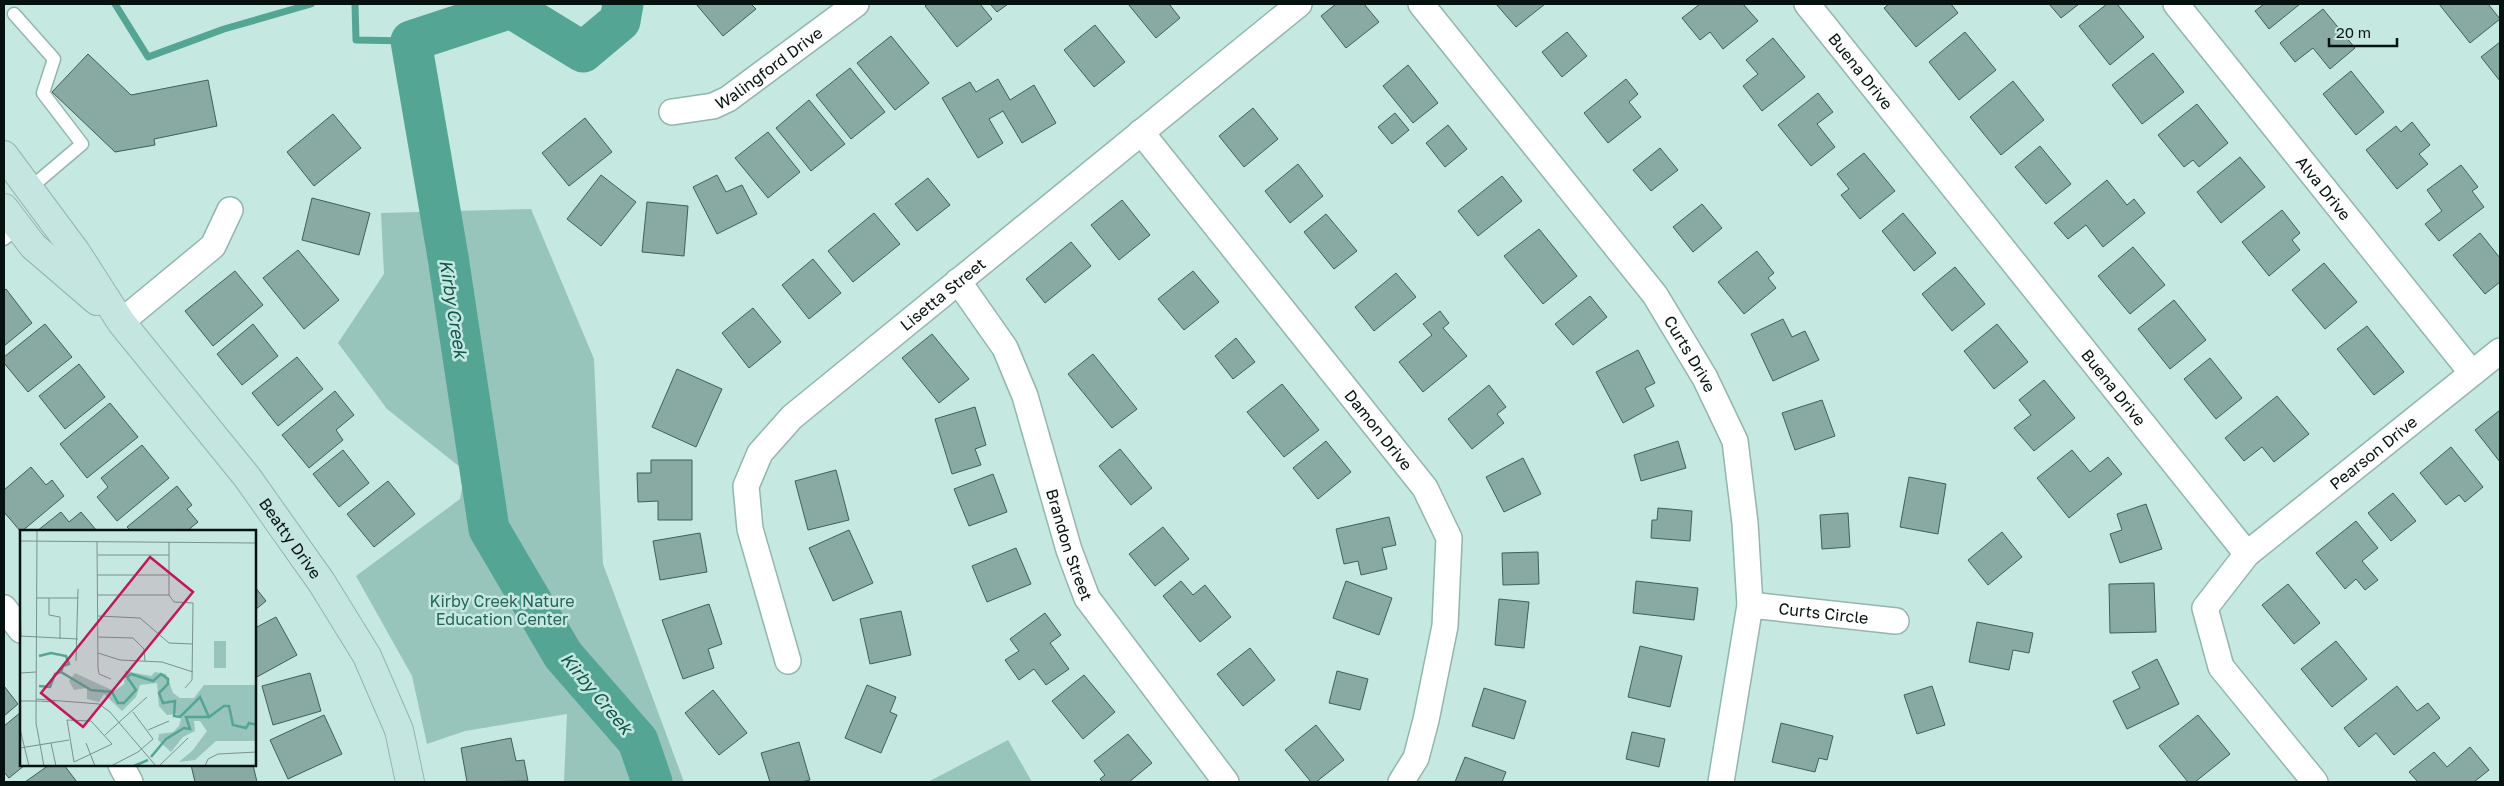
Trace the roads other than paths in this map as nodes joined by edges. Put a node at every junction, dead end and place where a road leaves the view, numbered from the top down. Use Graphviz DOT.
graph roads {
  1 [pos="856,4"];
  2 [pos="1299,4"];
  3 [pos="1421,4"];
  4 [pos="1807,4"];
  5 [pos="2176,4"];
  6 [pos="14,14"];
  7 [pos="672,112"];
  8 [pos="1141,132"];
  9 [pos="4,155"];
  10 [pos="29,189"];
  11 [pos="230,210"];
  12 [pos="9,225"];
  13 [pos="958,282"];
  14 [pos="121,322"];
  15 [pos="2500,351"];
  16 [pos="2472,374"];
  17 [pos="2247,554"];
  18 [pos="1750,605"];
  19 [pos="4,608"];
  20 [pos="1896,621"];
  21 [pos="20,629"];
  22 [pos="788,661"];
  23 [pos="122,766"];
  24 [pos="130,782"];
  25 [pos="410,782"];
  26 [pos="1226,782"];
  27 [pos="1401,782"];
  28 [pos="1720,782"];
  29 [pos="2315,782"];
  1 -- 7 [label="street, Walingford Drive"];
  2 -- 8 [label="street, Lisetta Street"];
  3 -- 18 [label="street, Curts Drive"];
  4 -- 17 [label="street, Buena Drive"];
  5 -- 16 [label="street, Alva Drive"];
  6 -- 10 [label="lane"];
  8 -- 13 [label="street, Lisetta Street"];
  8 -- 27 [label="street, Damon Drive"];
  9 -- 10 [label="street, Beatty Drive"];
  10 -- 14 [label="street, Beatty Drive"];
  11 -- 14 [label="street"];
  12 -- 14 [label="street, Beatty Drive"];
  13 -- 22 [label="street, Lisetta Street"];
  13 -- 26 [label="street, Brandon Street"];
  14 -- 25 [label="street, Beatty Drive"];
  15 -- 16 [label="street, Pearson Drive"];
  16 -- 17 [label="street, Pearson Drive"];
  17 -- 29 [label="street"];
  18 -- 20 [label="street, Curts Circle"];
  18 -- 28 [label="street, Curts Drive"];
  19 -- 21 [label="street"];
  23 -- 24 [label="street"];
}
